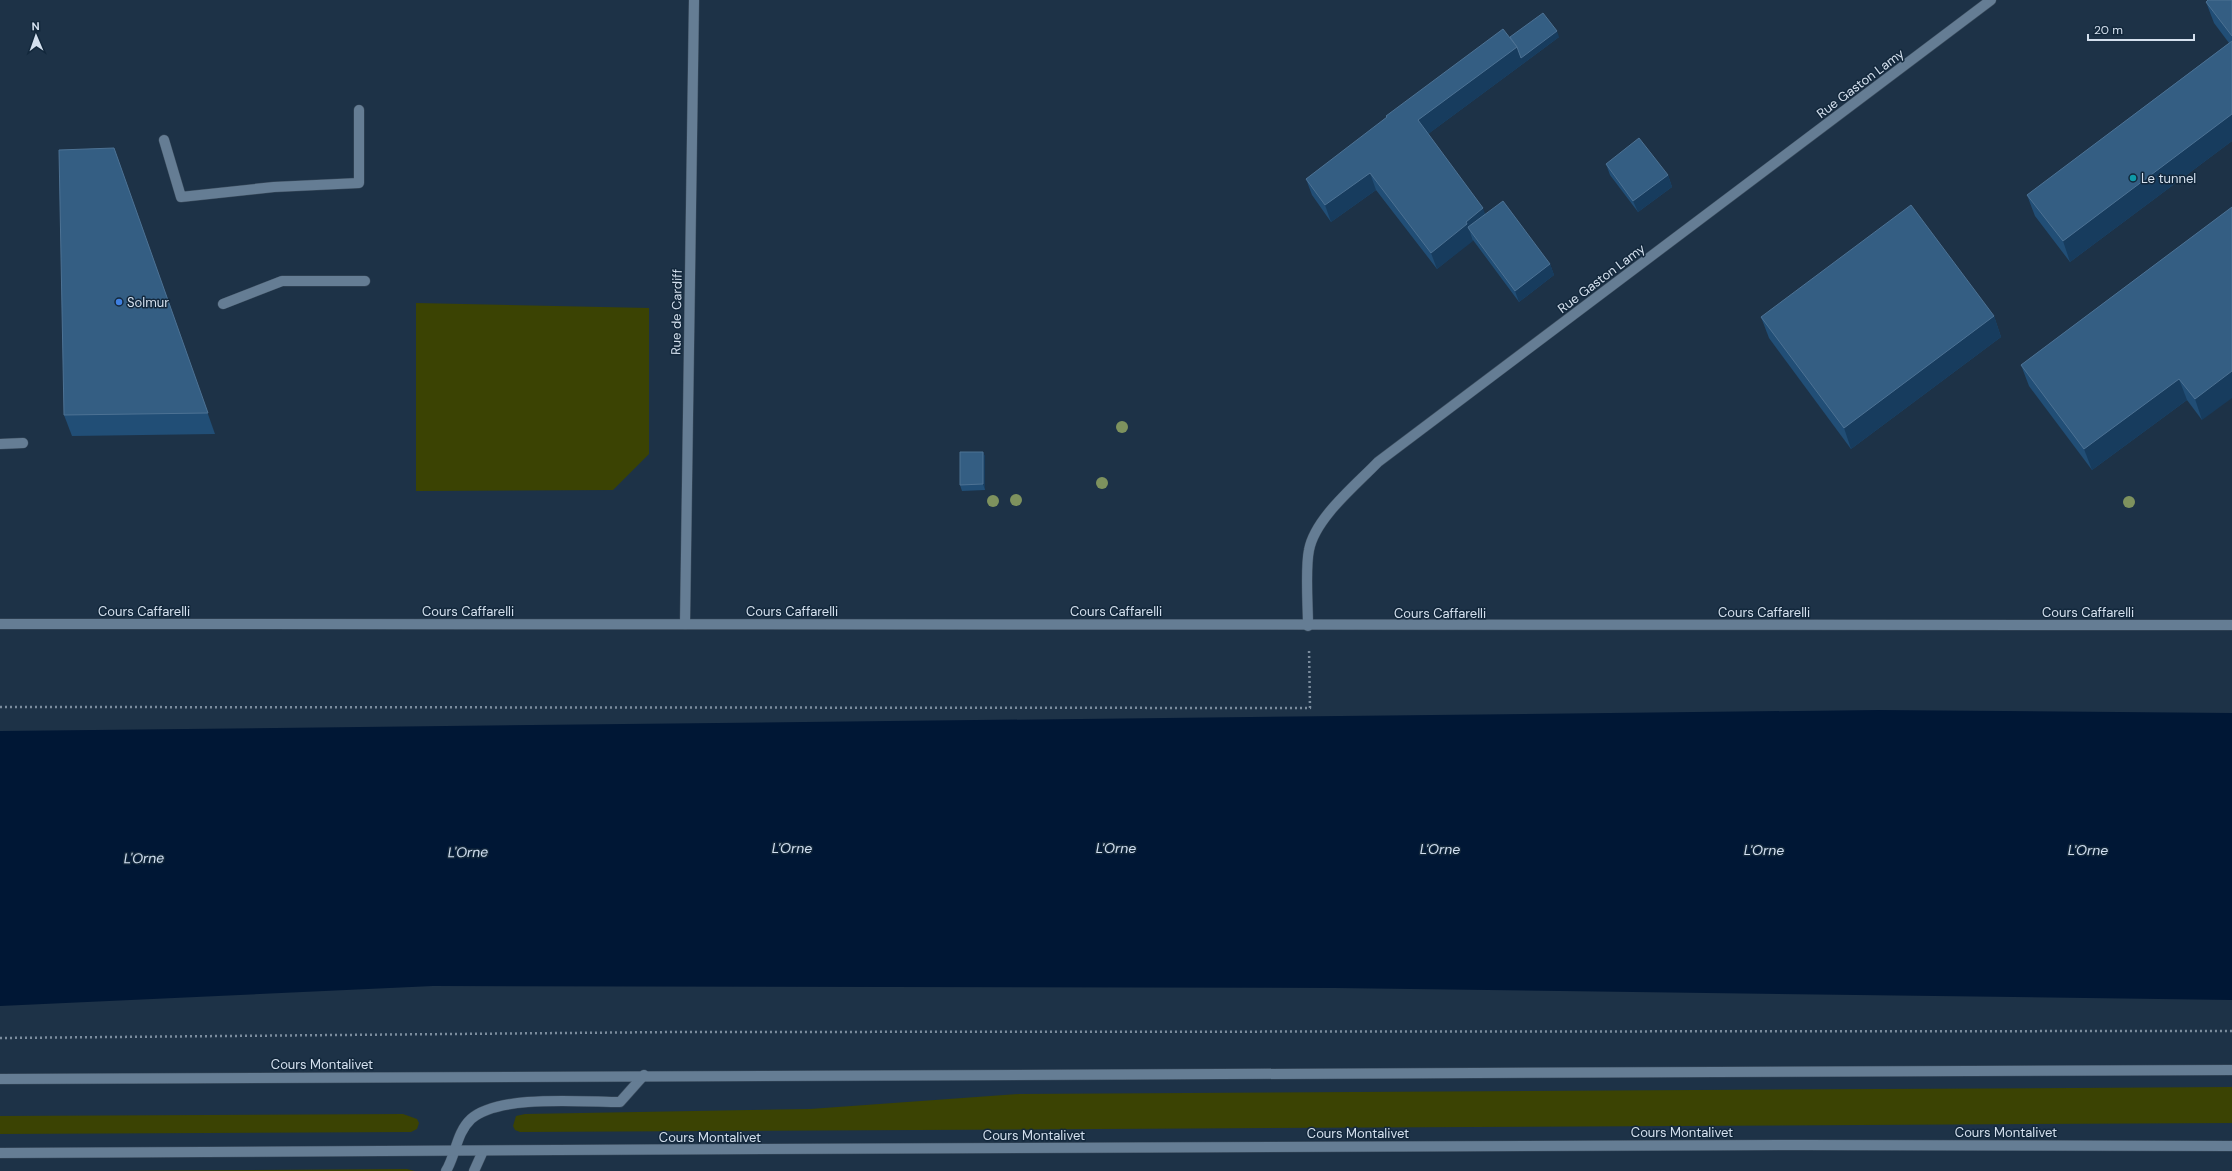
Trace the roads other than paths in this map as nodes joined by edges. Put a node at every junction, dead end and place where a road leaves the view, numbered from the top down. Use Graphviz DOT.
graph roads {
  1 [pos="694,0"];
  2 [pos="1991,0"];
  3 [pos="360,110"];
  4 [pos="164,140"];
  5 [pos="365,281"];
  6 [pos="224,304"];
  7 [pos="23,443"];
  8 [pos="0,444"];
  9 [pos="0,624"];
  10 [pos="685,624"];
  11 [pos="2232,624"];
  12 [pos="1308,626"];
  13 [pos="2232,1070"];
  14 [pos="644,1075"];
  15 [pos="0,1079"];
  16 [pos="2232,1146"];
  17 [pos="454,1151"];
  18 [pos="483,1151"];
  19 [pos="0,1153"];
  20 [pos="446,1171"];
  21 [pos="474,1171"];
  1 -- 10 [label="main road, Rue de Cardiff"];
  2 -- 12 [label="main road, Rue Gaston Lamy"];
  3 -- 4 [label="main road"];
  5 -- 6 [label="main road"];
  7 -- 8 [label="main road"];
  9 -- 10 [label="main road, Cours Caffarelli"];
  10 -- 12 [label="main road, Cours Caffarelli"];
  11 -- 12 [label="main road, Cours Caffarelli"];
  13 -- 14 [label="main road, Cours Montalivet"];
  14 -- 15 [label="main road, Cours Montalivet"];
  14 -- 17 [label="main road"];
  16 -- 18 [label="main road, Cours Montalivet"];
  17 -- 18 [label="main road, Cours Montalivet"];
  17 -- 19 [label="main road, Cours Montalivet"];
  17 -- 20 [label="main road"];
  18 -- 21 [label="main road"];
}
